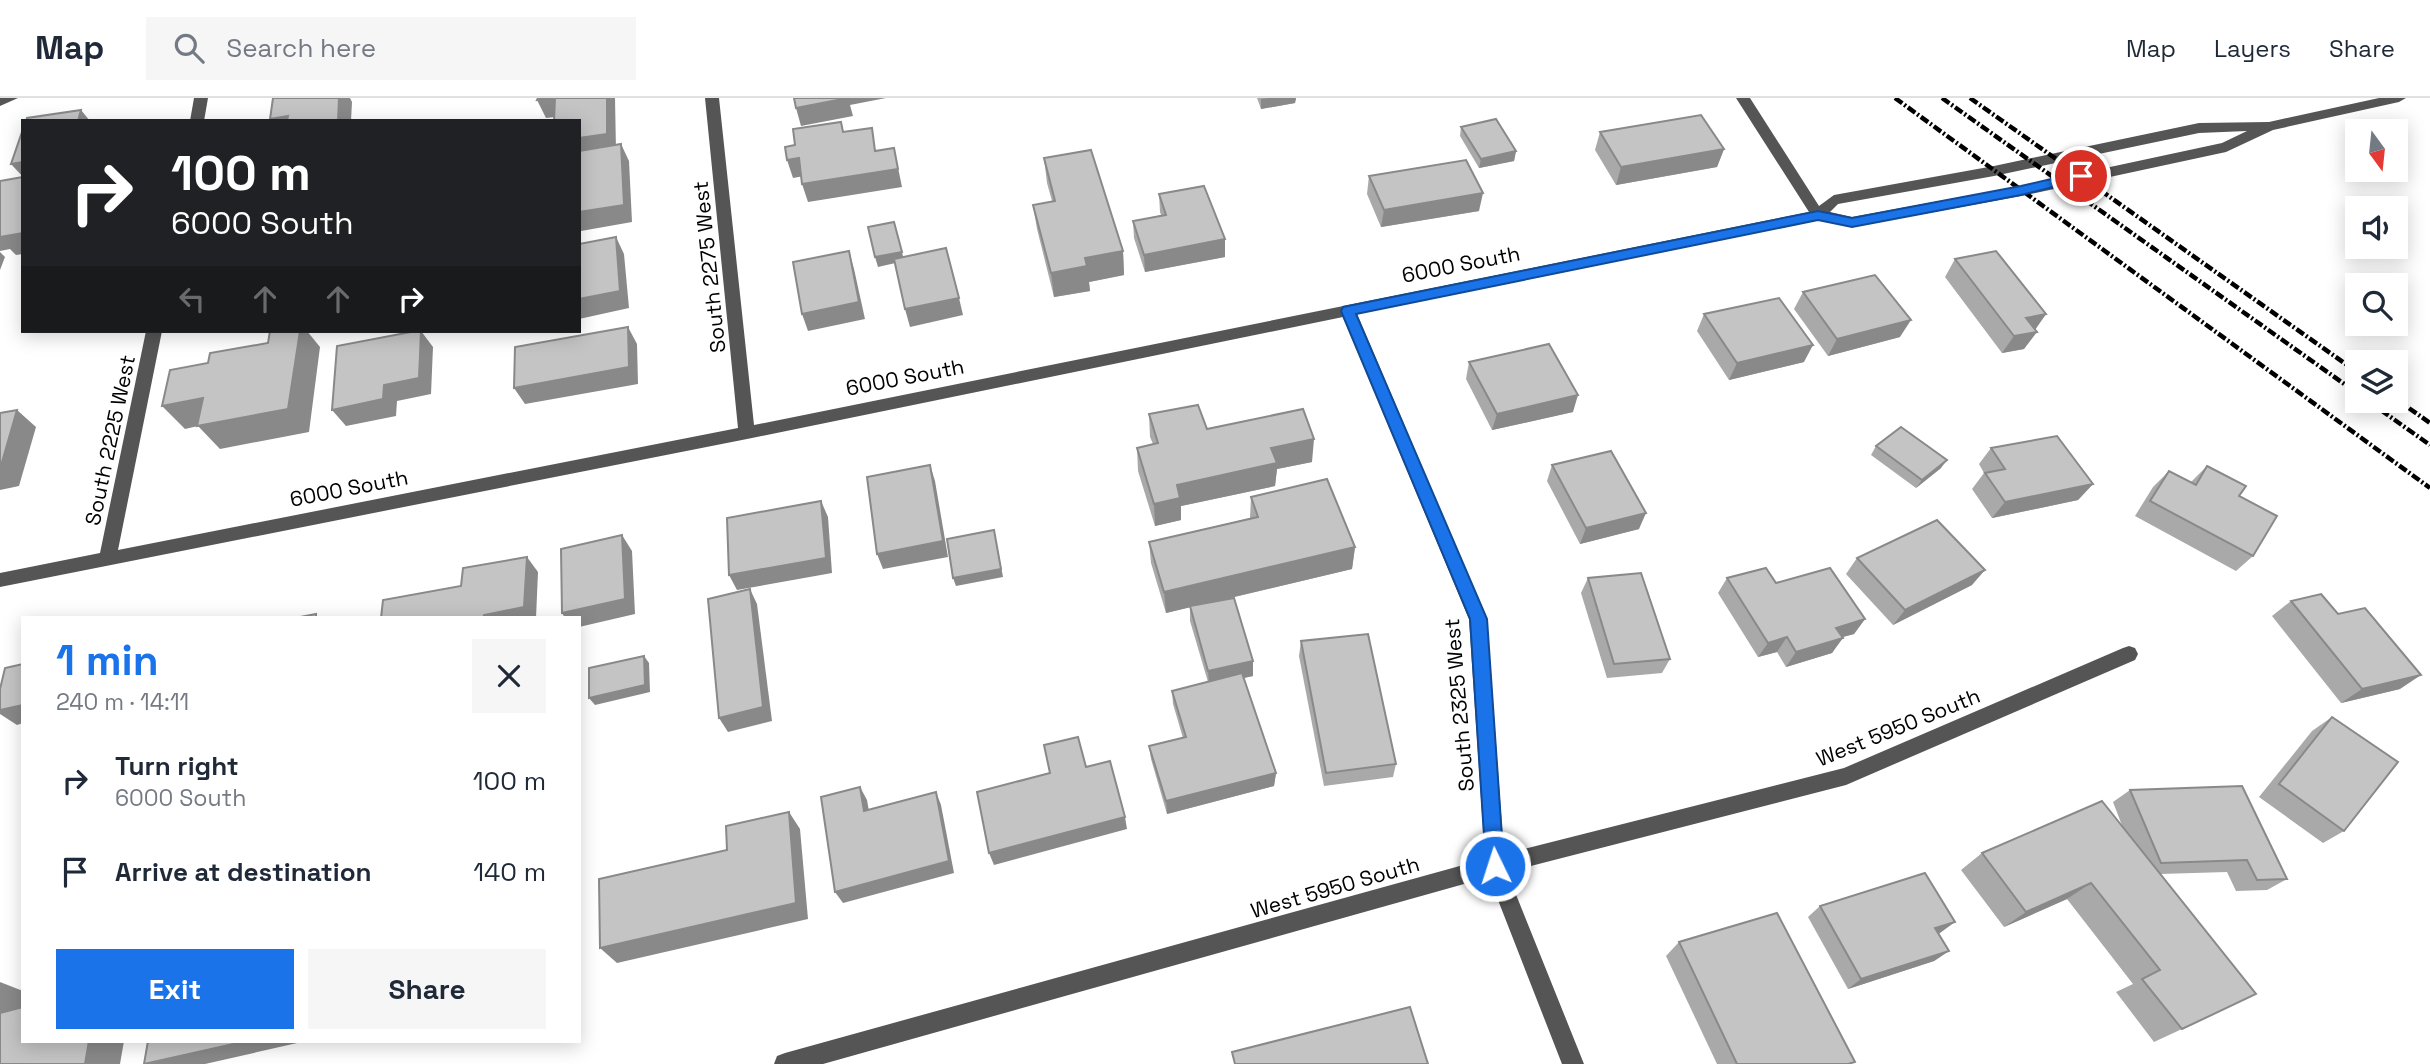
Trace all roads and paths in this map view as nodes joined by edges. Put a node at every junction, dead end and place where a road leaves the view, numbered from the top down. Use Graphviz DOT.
graph roads {
  1 [pos="11,98"];
  2 [pos="201,98"];
  3 [pos="712,98"];
  4 [pos="1743,98"];
  5 [pos="2399,98"];
  6 [pos="0,102"];
  7 [pos="197,119"];
  8 [pos="2269,127"];
  9 [pos="1818,215"];
  10 [pos="1348,311"];
  11 [pos="154,333"];
  12 [pos="747,433"];
  13 [pos="107,559"];
  14 [pos="0,580"];
  15 [pos="2129,654"];
  16 [pos="1495,866"];
  17 [pos="785,1064"];
  18 [pos="1573,1064"];
  1 -- 6 [label="street"];
  2 -- 7 [label="street"];
  3 -- 12 [label="street, South 2275 West"];
  4 -- 9 [label="street"];
  5 -- 8 [label="street"];
  8 -- 9 [label="street, 6000 South"];
  8 -- 9 [label="street, 6000 South"];
  9 -- 10 [label="street, 6000 South"];
  10 -- 12 [label="street, 6000 South"];
  10 -- 16 [label="street, South 2325 West"];
  11 -- 13 [label="street, South 2225 West"];
  12 -- 13 [label="street, 6000 South"];
  13 -- 14 [label="street, 6000 South"];
  15 -- 16 [label="street, West 5950 South"];
  16 -- 17 [label="street, West 5950 South"];
  16 -- 18 [label="street, South 2325 West"];
}
